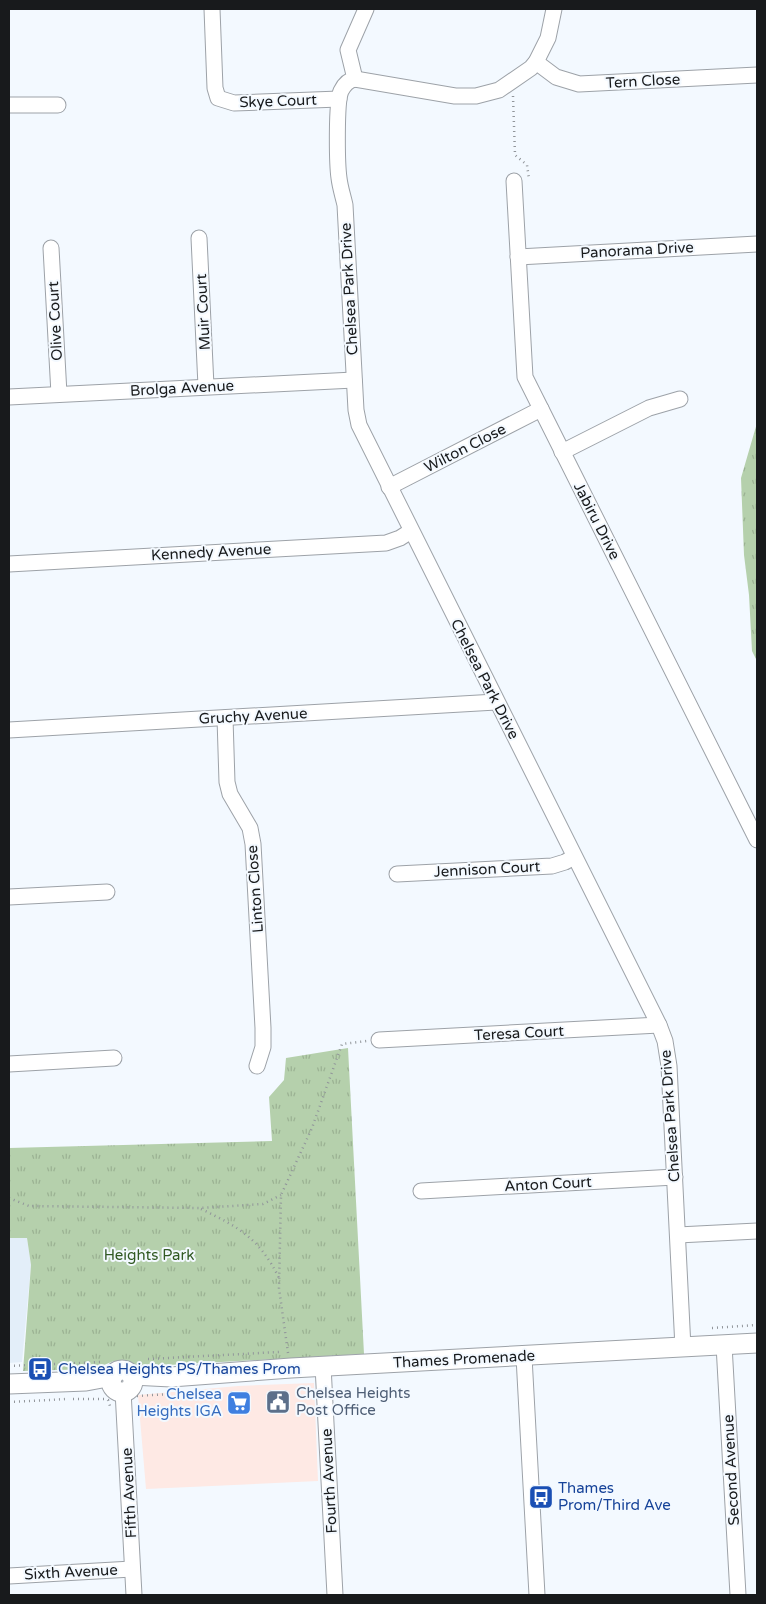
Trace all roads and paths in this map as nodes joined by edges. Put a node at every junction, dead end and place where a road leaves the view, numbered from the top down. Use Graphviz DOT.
graph roads {
  1 [pos="212,9"];
  2 [pos="366,9"];
  3 [pos="554,9"];
  4 [pos="536,62"];
  5 [pos="757,75"];
  6 [pos="355,78"];
  7 [pos="510,83"];
  8 [pos="339,99"];
  9 [pos="58,105"];
  10 [pos="9,106"];
  11 [pos="521,180"];
  12 [pos="199,238"];
  13 [pos="757,244"];
  14 [pos="51,248"];
  15 [pos="518,257"];
  16 [pos="354,380"];
  17 [pos="206,386"];
  18 [pos="60,394"];
  19 [pos="9,397"];
  20 [pos="680,399"];
  21 [pos="541,410"];
  22 [pos="562,452"];
  23 [pos="389,487"];
  24 [pos="411,531"];
  25 [pos="9,564"];
  26 [pos="496,702"];
  27 [pos="225,718"];
  28 [pos="9,730"];
  29 [pos="757,840"];
  30 [pos="574,857"];
  31 [pos="397,874"];
  32 [pos="107,892"];
  33 [pos="9,898"];
  34 [pos="659,1025"];
  35 [pos="379,1040"];
  36 [pos="114,1058"];
  37 [pos="9,1064"];
  38 [pos="257,1066"];
  39 [pos="675,1177"];
  40 [pos="421,1191"];
  41 [pos="281,1195"];
  42 [pos="9,1198"];
  43 [pos="200,1208"];
  44 [pos="757,1231"];
  45 [pos="678,1235"];
  46 [pos="280,1280"];
  47 [pos="757,1325"];
  48 [pos="710,1328"];
  49 [pos="757,1344"];
  50 [pos="724,1345"];
  51 [pos="683,1348"];
  52 [pos="524,1356"];
  53 [pos="323,1366"];
  54 [pos="290,1368"];
  55 [pos="9,1384"];
  56 [pos="171,1385"];
  57 [pos="123,1386"];
  58 [pos="9,1402"];
  59 [pos="132,1568"];
  60 [pos="9,1576"];
  61 [pos="134,1595"];
  62 [pos="335,1595"];
  63 [pos="537,1595"];
  64 [pos="738,1595"];
  1 -- 8 [label="street, Skye Court"];
  2 -- 6 [label="street"];
  3 -- 4 [label="street"];
  4 -- 5 [label="street, Tern Close"];
  4 -- 7 [label="street"];
  6 -- 7 [label="street"];
  6 -- 8 [label="street"];
  7 -- 11 [label="path"];
  8 -- 16 [label="street, Chelsea Park Drive"];
  9 -- 10 [label="street"];
  11 -- 15 [label="street, Jabiru Drive"];
  12 -- 17 [label="street, Muir Court"];
  13 -- 15 [label="street, Panorama Drive"];
  14 -- 18 [label="street, Olive Court"];
  15 -- 21 [label="street, Jabiru Drive"];
  16 -- 17 [label="street, Brolga Avenue"];
  16 -- 23 [label="street, Chelsea Park Drive"];
  17 -- 18 [label="street, Brolga Avenue"];
  18 -- 19 [label="street, Brolga Avenue"];
  20 -- 22 [label="street"];
  21 -- 22 [label="street, Jabiru Drive"];
  21 -- 23 [label="street, Wilton Close"];
  22 -- 29 [label="street, Jabiru Drive"];
  23 -- 24 [label="street, Chelsea Park Drive"];
  24 -- 25 [label="street, Kennedy Avenue"];
  24 -- 26 [label="street, Chelsea Park Drive"];
  26 -- 27 [label="street, Gruchy Avenue"];
  26 -- 30 [label="street, Chelsea Park Drive"];
  27 -- 28 [label="street, Gruchy Avenue"];
  27 -- 38 [label="street, Linton Close"];
  30 -- 31 [label="street, Jennison Court"];
  30 -- 34 [label="street, Chelsea Park Drive"];
  32 -- 33 [label="street"];
  34 -- 35 [label="street, Teresa Court"];
  34 -- 39 [label="street, Chelsea Park Drive"];
  35 -- 41 [label="path"];
  36 -- 37 [label="street"];
  39 -- 40 [label="street, Anton Court"];
  39 -- 45 [label="street, Chelsea Park Drive"];
  41 -- 43 [label="path"];
  41 -- 46 [label="path"];
  42 -- 43 [label="path"];
  43 -- 46 [label="path"];
  44 -- 45 [label="street"];
  45 -- 51 [label="street, Chelsea Park Drive"];
  46 -- 54 [label="path"];
  47 -- 48 [label="path"];
  49 -- 50 [label="main road, Thames Promenade"];
  50 -- 51 [label="main road, Thames Promenade"];
  50 -- 64 [label="street, Second Avenue"];
  51 -- 52 [label="main road, Thames Promenade"];
  52 -- 53 [label="main road, Thames Promenade"];
  52 -- 63 [label="street"];
  53 -- 54 [label="main road, Thames Promenade"];
  53 -- 62 [label="street, Fourth Avenue"];
  54 -- 56 [label="main road, Thames Promenade"];
  55 -- 57 [label="main road, Thames Promenade"];
  56 -- 57 [label="main road, Thames Promenade"];
  56 -- 57 [label="path"];
  57 -- 58 [label="path"];
  57 -- 59 [label="street, Fifth Avenue"];
  59 -- 60 [label="street, Sixth Avenue"];
  59 -- 61 [label="street, Fifth Avenue"];
}
